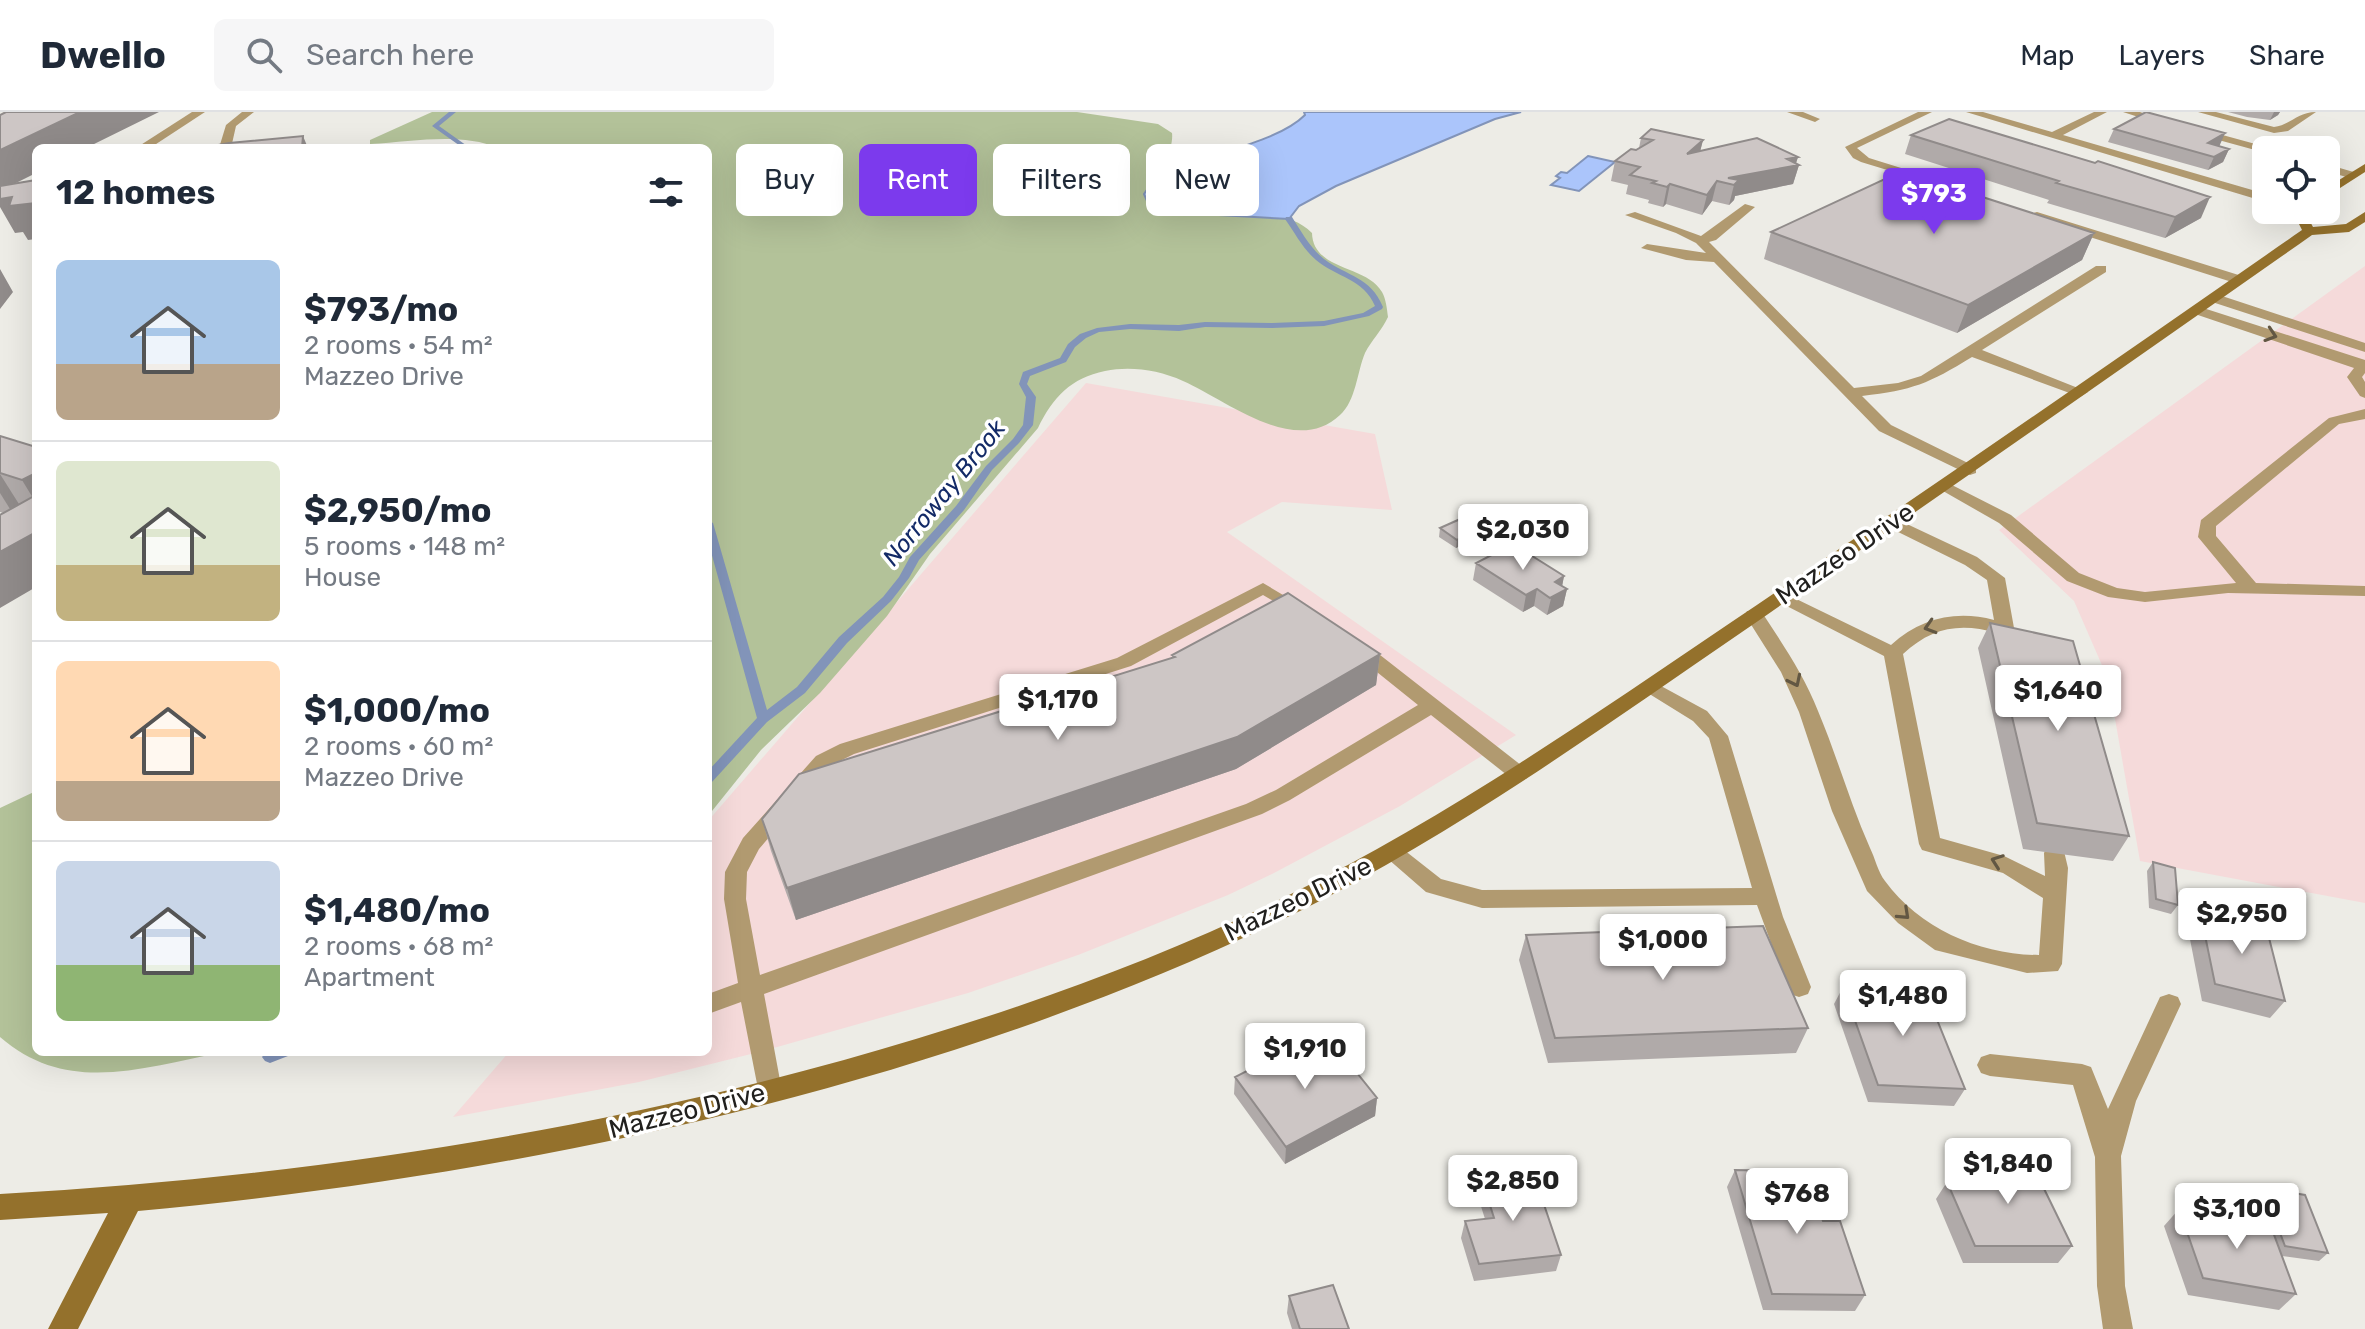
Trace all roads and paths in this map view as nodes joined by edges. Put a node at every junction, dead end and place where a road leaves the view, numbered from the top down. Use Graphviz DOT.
graph roads {
  1 [pos="200,112"];
  2 [pos="249,112"];
  3 [pos="1792,112"];
  4 [pos="1927,112"];
  5 [pos="1971,112"];
  6 [pos="2102,112"];
  7 [pos="2128,112"];
  8 [pos="2203,112"];
  9 [pos="2220,112"];
  10 [pos="2311,112"];
  11 [pos="1815,119"];
  12 [pos="2174,125"];
  13 [pos="2189,129"];
  14 [pos="2284,129"];
  15 [pos="2053,136"];
  16 [pos="148,144"];
  17 [pos="226,144"];
  18 [pos="2252,146"];
  19 [pos="2365,167"];
  20 [pos="2340,171"];
  21 [pos="2353,175"];
  22 [pos="2340,184"];
  23 [pos="1940,185"];
  24 [pos="2252,194"];
  25 [pos="1749,207"];
  26 [pos="2028,213"];
  27 [pos="1631,215"];
  28 [pos="2365,216"];
  29 [pos="2305,224"];
  30 [pos="1671,227"];
  31 [pos="2309,231"];
  32 [pos="1700,240"];
  33 [pos="1718,258"];
  34 [pos="2101,269"];
  35 [pos="2240,280"];
  36 [pos="2214,298"];
  37 [pos="2197,310"];
  38 [pos="2365,348"];
  39 [pos="1970,351"];
  40 [pos="2364,365"];
  41 [pos="2080,392"];
  42 [pos="1850,393"];
  43 [pos="2365,393"];
  44 [pos="2365,414"];
  45 [pos="1970,470"];
  46 [pos="1944,487"];
  47 [pos="1892,522"];
  48 [pos="2250,588"];
  49 [pos="2365,591"];
  50 [pos="1780,598"];
  51 [pos="1754,615"];
  52 [pos="1893,653"];
  53 [pos="1650,686"];
  54 [pos="1432,705"];
  55 [pos="1519,774"];
  56 [pos="1391,852"];
  57 [pos="2055,853"];
  58 [pos="2055,895"];
  59 [pos="1766,897"];
  60 [pos="1799,987"];
  61 [pos="751,988"];
  62 [pos="712,1003"];
  63 [pos="2169,1004"];
  64 [pos="1990,1065"];
  65 [pos="769,1091"];
  66 [pos="2109,1160"];
  67 [pos="130,1198"];
  68 [pos="0,1207"];
  69 [pos="63,1329"];
  70 [pos="2118,1329"];
  1 -- 16 [label="street"];
  2 -- 17 [label="street"];
  3 -- 11 [label="street"];
  4 -- 23 [label="street"];
  5 -- 15 [label="street"];
  6 -- 15 [label="street"];
  7 -- 12 [label="street"];
  8 -- 14 [label="street"];
  9 -- 14 [label="street"];
  10 -- 14 [label="street"];
  13 -- 18 [label="street"];
  15 -- 24 [label="street"];
  19 -- 21 [label="main road"];
  20 -- 21 [label="street"];
  21 -- 22 [label="main road"];
  25 -- 32 [label="street"];
  26 -- 35 [label="street"];
  27 -- 30 [label="street"];
  28 -- 31 [label="main road"];
  29 -- 31 [label="main road"];
  30 -- 32 [label="street"];
  30 -- 33 [label="street"];
  31 -- 35 [label="main road, Mazzeo Drive"];
  32 -- 33 [label="street"];
  33 -- 42 [label="street"];
  34 -- 39 [label="street"];
  35 -- 36 [label="main road, Mazzeo Drive"];
  36 -- 37 [label="main road, Mazzeo Drive"];
  36 -- 38 [label="street"];
  37 -- 40 [label="street, one-way"];
  37 -- 41 [label="main road, Mazzeo Drive"];
  39 -- 41 [label="street"];
  39 -- 42 [label="street"];
  40 -- 43 [label="street"];
  41 -- 45 [label="main road, Mazzeo Drive"];
  42 -- 45 [label="street"];
  44 -- 48 [label="street"];
  45 -- 46 [label="main road, Mazzeo Drive"];
  46 -- 47 [label="main road, Mazzeo Drive"];
  46 -- 48 [label="street"];
  47 -- 50 [label="main road, Mazzeo Drive"];
  47 -- 52 [label="street, one-way"];
  48 -- 49 [label="street"];
  50 -- 51 [label="main road, Mazzeo Drive"];
  50 -- 52 [label="street"];
  51 -- 53 [label="main road, Mazzeo Drive"];
  51 -- 58 [label="street, one-way"];
  58 -- 52 [label="street, one-way"];
  53 -- 55 [label="main road, Mazzeo Drive"];
  53 -- 59 [label="street"];
  54 -- 55 [label="street"];
  54 -- 61 [label="street"];
  54 -- 61 [label="street"];
  55 -- 56 [label="main road, Mazzeo Drive"];
  56 -- 59 [label="street"];
  56 -- 65 [label="main road, Mazzeo Drive"];
  57 -- 58 [label="street"];
  59 -- 60 [label="street"];
  61 -- 62 [label="street"];
  61 -- 65 [label="street"];
  63 -- 66 [label="street"];
  64 -- 66 [label="street"];
  65 -- 67 [label="main road, Mazzeo Drive"];
  66 -- 70 [label="street"];
  67 -- 68 [label="main road, Mazzeo Drive"];
  67 -- 69 [label="main road"];
}
